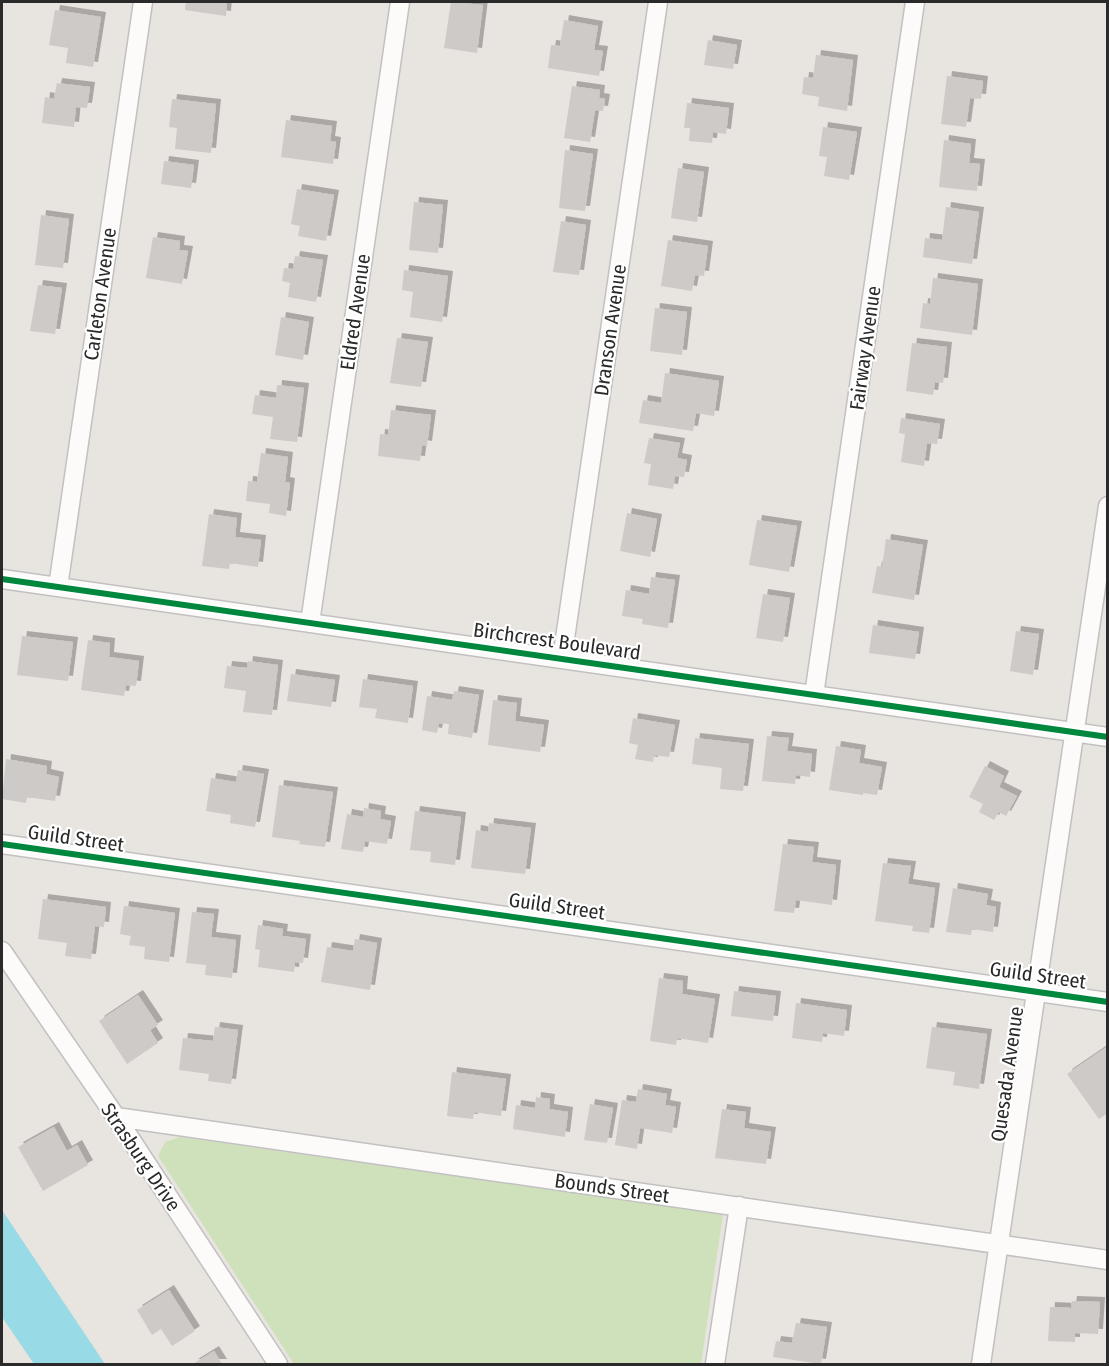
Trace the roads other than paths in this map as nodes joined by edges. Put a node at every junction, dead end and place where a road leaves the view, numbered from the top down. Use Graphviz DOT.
graph roads {
  1 [pos="143,2"];
  2 [pos="400,2"];
  3 [pos="657,2"];
  4 [pos="915,2"];
  5 [pos="1107,506"];
  6 [pos="2,579"];
  7 [pos="58,586"];
  8 [pos="310,622"];
  9 [pos="562,658"];
  10 [pos="814,694"];
  11 [pos="1075,732"];
  12 [pos="1107,736"];
  13 [pos="2,844"];
  14 [pos="2,951"];
  15 [pos="1036,992"];
  16 [pos="1107,1002"];
  17 [pos="116,1118"];
  18 [pos="739,1206"];
  19 [pos="999,1244"];
  20 [pos="1107,1260"];
  21 [pos="279,1365"];
  22 [pos="715,1365"];
  23 [pos="981,1365"];
  1 -- 7 [label="street, Carleton Avenue"];
  2 -- 8 [label="street, Eldred Avenue"];
  3 -- 9 [label="street, Dranson Avenue"];
  4 -- 10 [label="street, Fairway Avenue"];
  5 -- 11 [label="street, Quesada Avenue"];
  6 -- 7 [label="street, Birchcrest Boulevard"];
  7 -- 8 [label="street, Birchcrest Boulevard"];
  8 -- 9 [label="street, Birchcrest Boulevard"];
  9 -- 10 [label="street, Birchcrest Boulevard"];
  10 -- 11 [label="street, Birchcrest Boulevard"];
  11 -- 12 [label="street, Birchcrest Boulevard"];
  11 -- 15 [label="street, Quesada Avenue"];
  13 -- 15 [label="street, Guild Street"];
  14 -- 17 [label="street, Strasburg Drive"];
  15 -- 16 [label="street, Guild Street"];
  15 -- 19 [label="street, Quesada Avenue"];
  17 -- 18 [label="street, Bounds Street"];
  17 -- 21 [label="street, Strasburg Drive"];
  18 -- 19 [label="street, Bounds Street"];
  18 -- 22 [label="street"];
  19 -- 20 [label="street, Bounds Street"];
  19 -- 23 [label="street, Quesada Avenue"];
}
